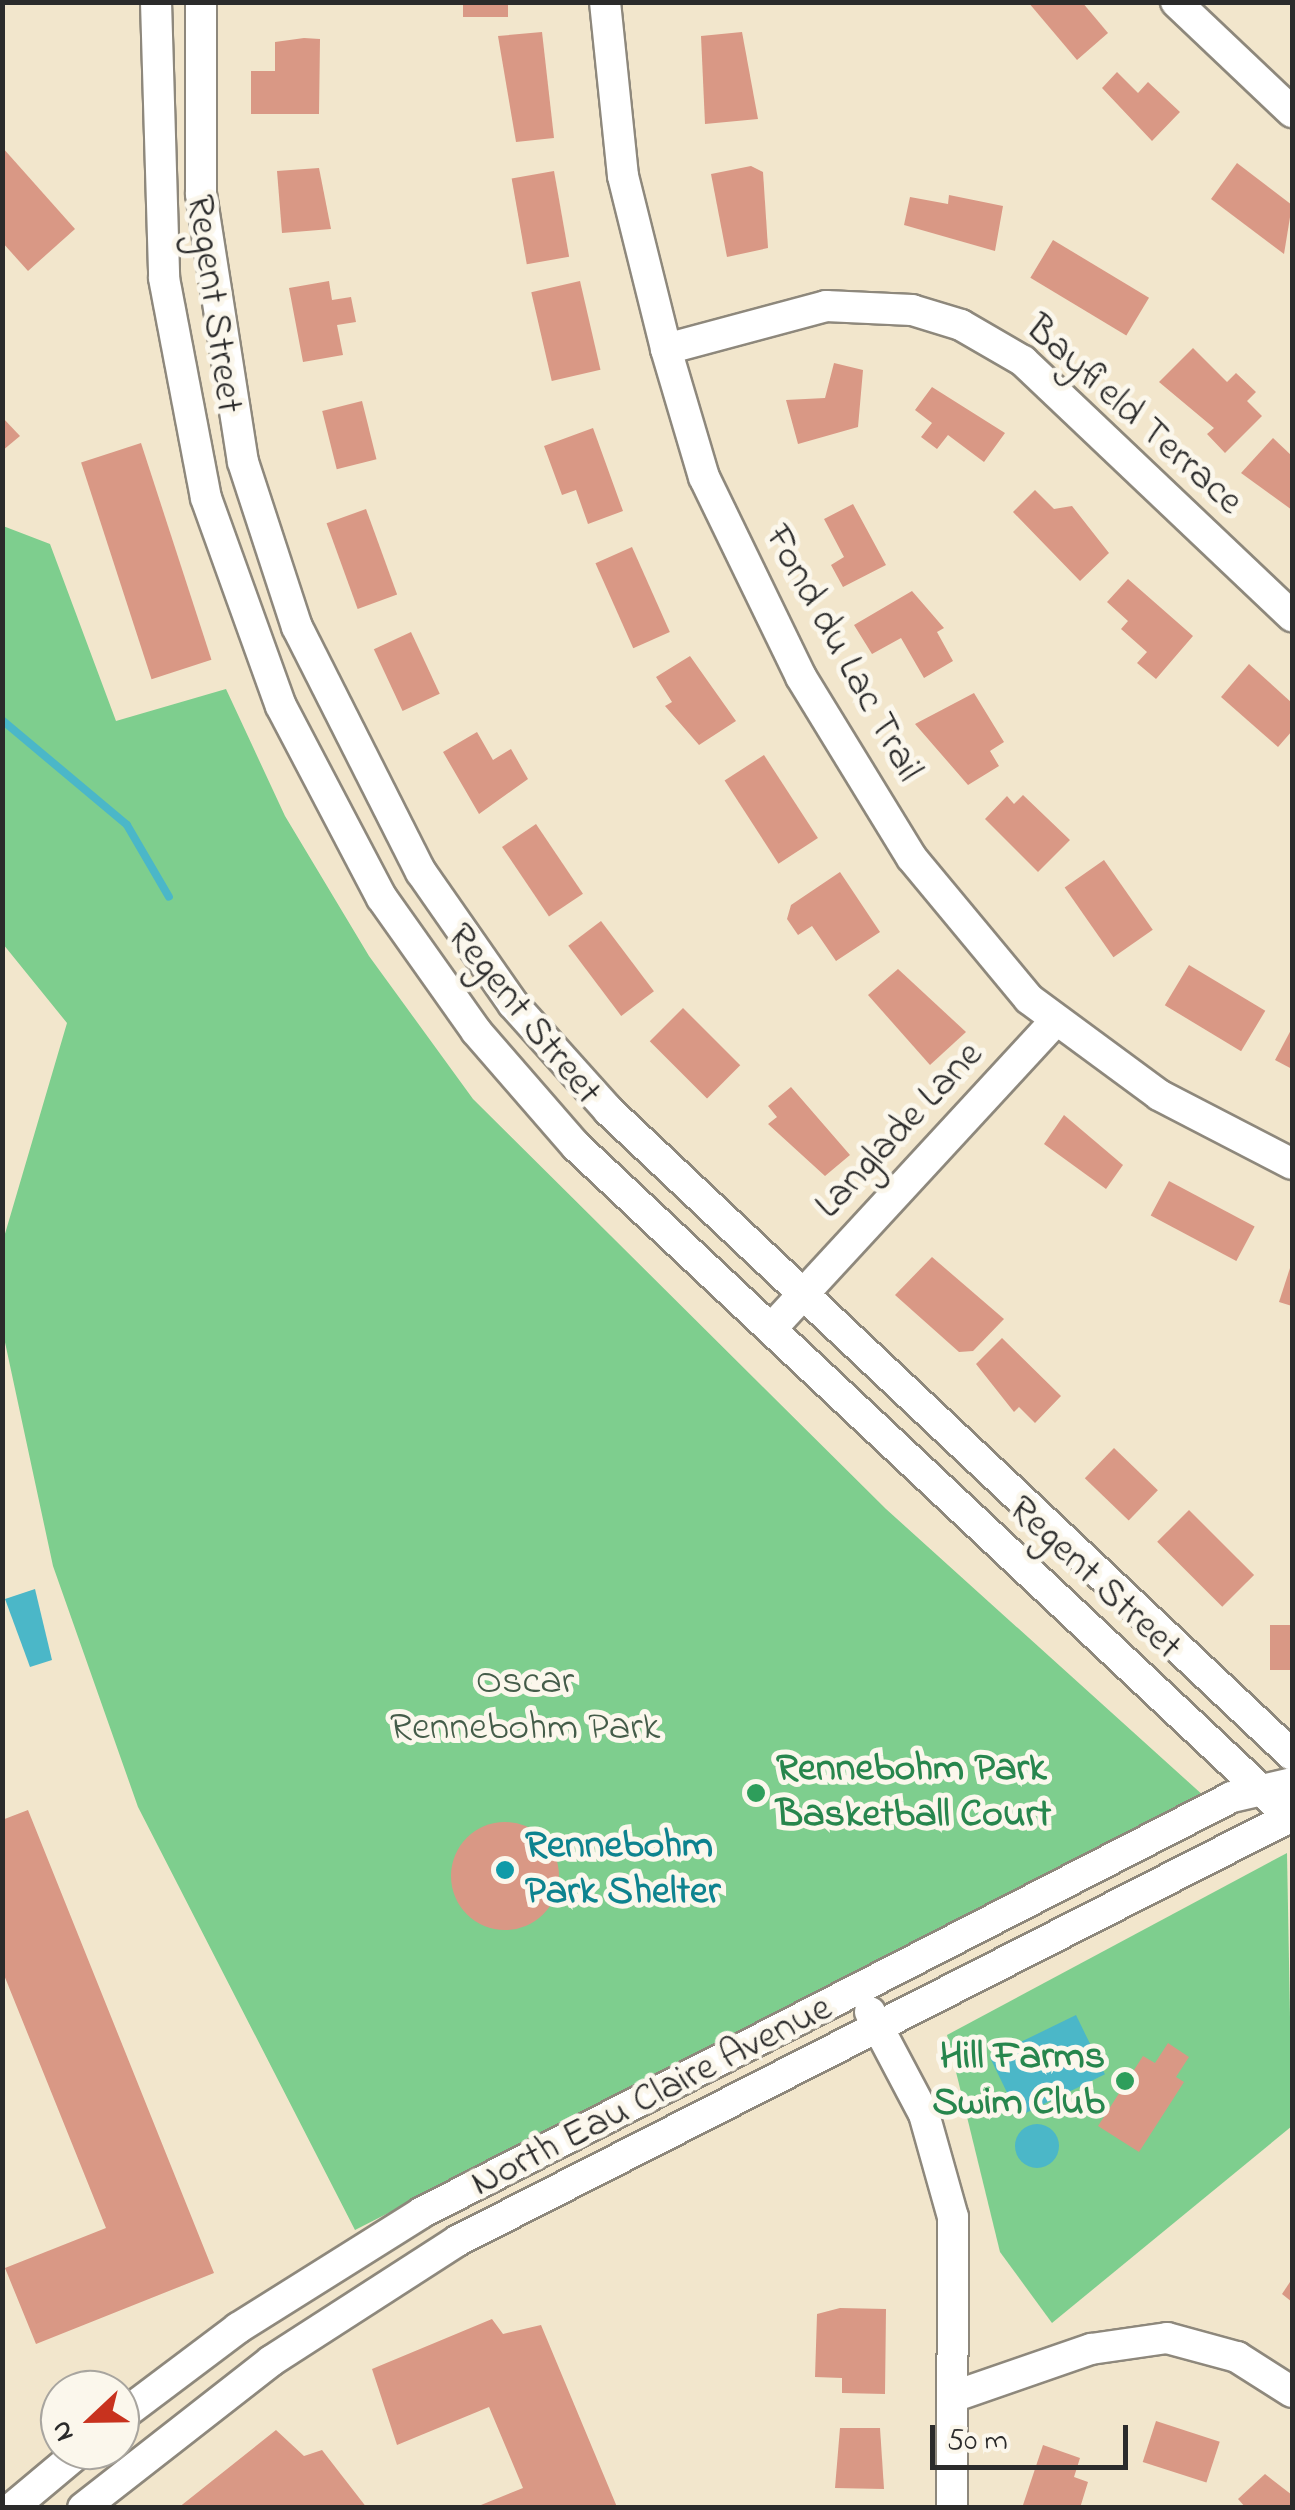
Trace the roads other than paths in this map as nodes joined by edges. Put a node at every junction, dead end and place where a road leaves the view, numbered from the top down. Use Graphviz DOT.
graph roads {
  1 [pos="156,2"];
  2 [pos="202,2"];
  3 [pos="605,2"];
  4 [pos="1176,2"];
  5 [pos="1292,112"];
  6 [pos="666,348"];
  7 [pos="1292,616"];
  8 [pos="1055,1021"];
  9 [pos="1292,1164"];
  10 [pos="803,1295"];
  11 [pos="772,1328"];
  12 [pos="1292,1754"];
  13 [pos="1292,1783"];
  14 [pos="1257,1788"];
  15 [pos="1292,1818"];
  16 [pos="856,1987"];
  17 [pos="878,2026"];
  18 [pos="1292,2392"];
  19 [pos="958,2395"];
  20 [pos="140,2403"];
  21 [pos="57,2470"];
  22 [pos="12,2508"];
  23 [pos="83,2508"];
  24 [pos="952,2508"];
  1 -- 11 [label="street, Regent Street"];
  2 -- 10 [label="street, Regent Street"];
  3 -- 6 [label="street, Fond du Lac Trail"];
  4 -- 5 [label="street"];
  6 -- 7 [label="street, Bayfield Terrace"];
  6 -- 8 [label="street, Fond du Lac Trail"];
  8 -- 9 [label="street, Fond du Lac Trail"];
  8 -- 10 [label="street, Langlade Lane"];
  10 -- 11 [label="street, Langlade Lane"];
  10 -- 12 [label="street, Regent Street"];
  11 -- 14 [label="street, Regent Street"];
  13 -- 14 [label="street, North Eau Claire Avenue"];
  14 -- 15 [label="street, Regent Street"];
  14 -- 16 [label="street, North Eau Claire Avenue"];
  15 -- 17 [label="street, North Eau Claire Avenue"];
  16 -- 17 [label="street"];
  16 -- 20 [label="street, North Eau Claire Avenue"];
  17 -- 19 [label="street"];
  17 -- 23 [label="street, North Eau Claire Avenue"];
  18 -- 19 [label="street"];
  19 -- 24 [label="street"];
  21 -- 22 [label="street"];
}
